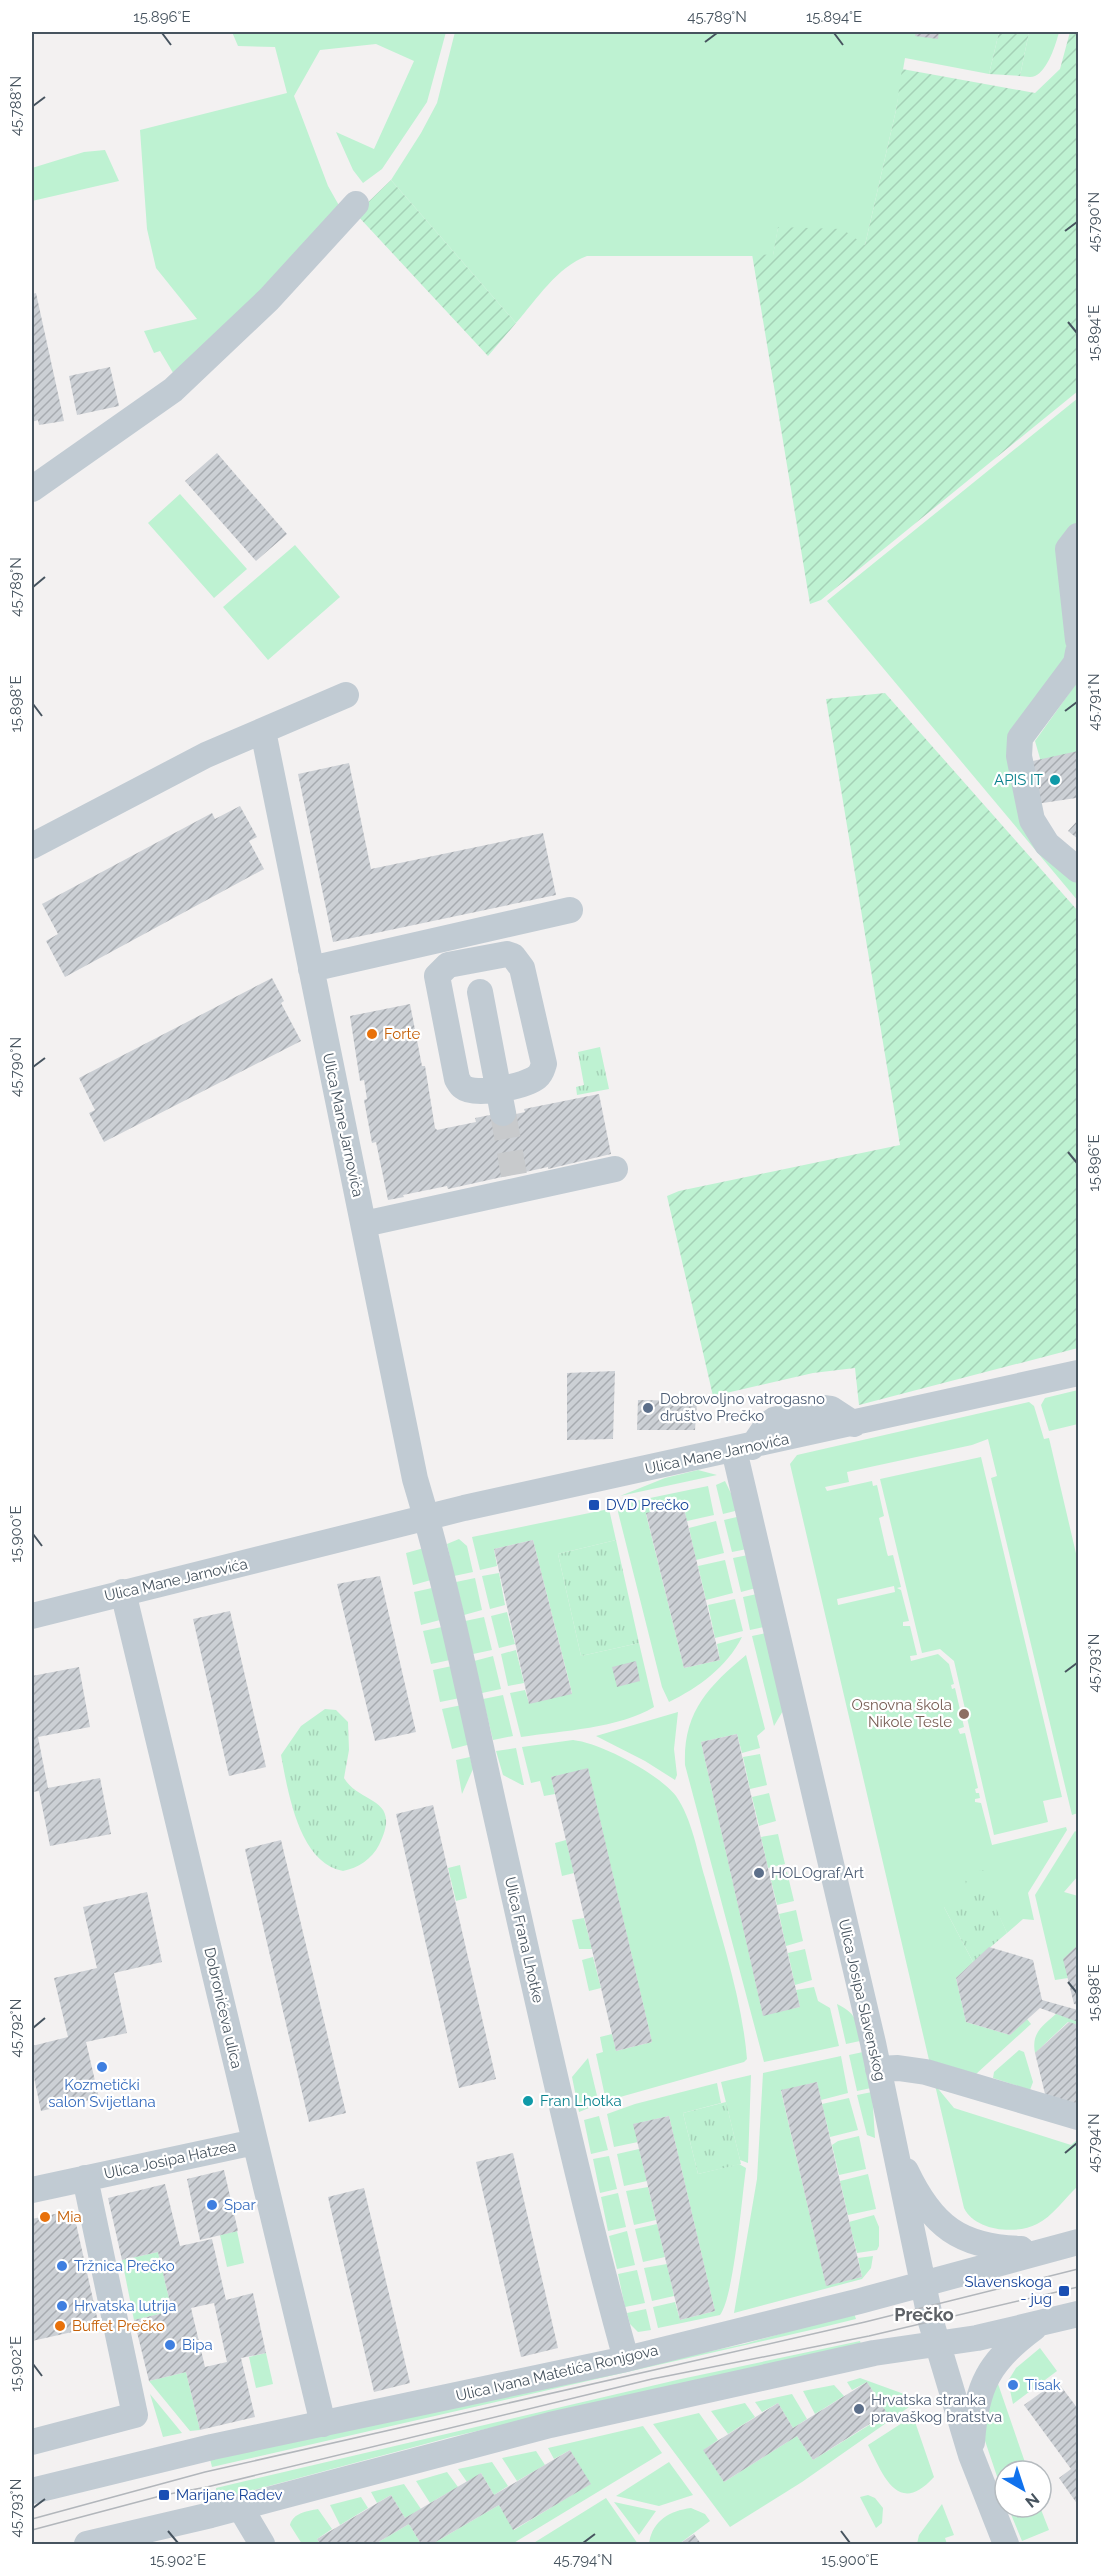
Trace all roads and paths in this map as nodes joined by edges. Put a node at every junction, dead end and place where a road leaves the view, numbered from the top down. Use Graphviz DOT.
graph roads {
  1 [pos="356,204"];
  2 [pos="32,489"];
  3 [pos="1078,536"];
  4 [pos="1078,640"];
  5 [pos="1078,652"];
  6 [pos="346,695"];
  7 [pos="263,731"];
  8 [pos="32,846"];
  9 [pos="1078,870"];
  10 [pos="570,910"];
  11 [pos="311,969"];
  12 [pos="480,992"];
  13 [pos="500,1101"];
  14 [pos="615,1169"];
  15 [pos="364,1224"];
  16 [pos="1078,1373"];
  17 [pos="743,1448"];
  18 [pos="426,1519"];
  19 [pos="123,1592"];
  20 [pos="32,1616"];
  21 [pos="878,2069"];
  22 [pos="1078,2117"];
  23 [pos="892,2141"];
  24 [pos="255,2142"];
  25 [pos="85,2178"];
  26 [pos="32,2190"];
  27 [pos="1078,2242"];
  28 [pos="1045,2250"];
  29 [pos="922,2283"];
  30 [pos="1078,2314"];
  31 [pos="1040,2323"];
  32 [pos="937,2345"];
  33 [pos="626,2359"];
  34 [pos="323,2424"];
  35 [pos="32,2442"];
  36 [pos="971,2455"];
  37 [pos="32,2491"];
  38 [pos="240,2507"];
  39 [pos="87,2544"];
  40 [pos="262,2544"];
  41 [pos="1006,2544"];
  1 -- 2 [label="street"];
  3 -- 4 [label="street"];
  5 -- 9 [label="street"];
  6 -- 7 [label="street"];
  7 -- 8 [label="street"];
  7 -- 11 [label="street, Ulica Mane Jarnovića"];
  10 -- 11 [label="street"];
  11 -- 15 [label="street, Ulica Mane Jarnovića"];
  12 -- 13 [label="street"];
  13 -- 13 [label="street"];
  14 -- 15 [label="street"];
  15 -- 18 [label="street, Ulica Mane Jarnovića"];
  16 -- 17 [label="street, Ulica Mane Jarnovića"];
  17 -- 18 [label="street, Ulica Mane Jarnovića"];
  17 -- 21 [label="street, Ulica Josipa Slavenskog"];
  18 -- 19 [label="street, Ulica Mane Jarnovića"];
  18 -- 33 [label="street, Ulica Frana Lhotke"];
  19 -- 20 [label="street, Ulica Mane Jarnovića"];
  19 -- 24 [label="street, Dobronićeva ulica"];
  21 -- 22 [label="street"];
  21 -- 23 [label="street, Ulica Josipa Slavenskog"];
  23 -- 28 [label="street"];
  23 -- 29 [label="street, Ulica Josipa Slavenskog"];
  24 -- 25 [label="street, Ulica Josipa Hatzea"];
  24 -- 34 [label="street, Dobronićeva ulica"];
  25 -- 26 [label="street, Ulica Josipa Hatzea"];
  25 -- 35 [label="street, Ulica Josipa Hatzea"];
  27 -- 28 [label="street, Ulica Ivana Matetića Ronjgova"];
  28 -- 29 [label="street, Ulica Ivana Matetića Ronjgova"];
  29 -- 32 [label="street, Ulica Josipa Slavenskog"];
  29 -- 33 [label="street, Ulica Ivana Matetića Ronjgova"];
  30 -- 31 [label="street"];
  31 -- 32 [label="street"];
  31 -- 36 [label="street"];
  32 -- 36 [label="street, Ulica Josipa Slavenskog"];
  32 -- 38 [label="street"];
  33 -- 34 [label="street, Ulica Ivana Matetića Ronjgova"];
  34 -- 37 [label="street, Ulica Ivana Matetića Ronjgova"];
  36 -- 41 [label="street, Ulica Josipa Slavenskog"];
  38 -- 39 [label="street"];
  38 -- 40 [label="street"];
}
